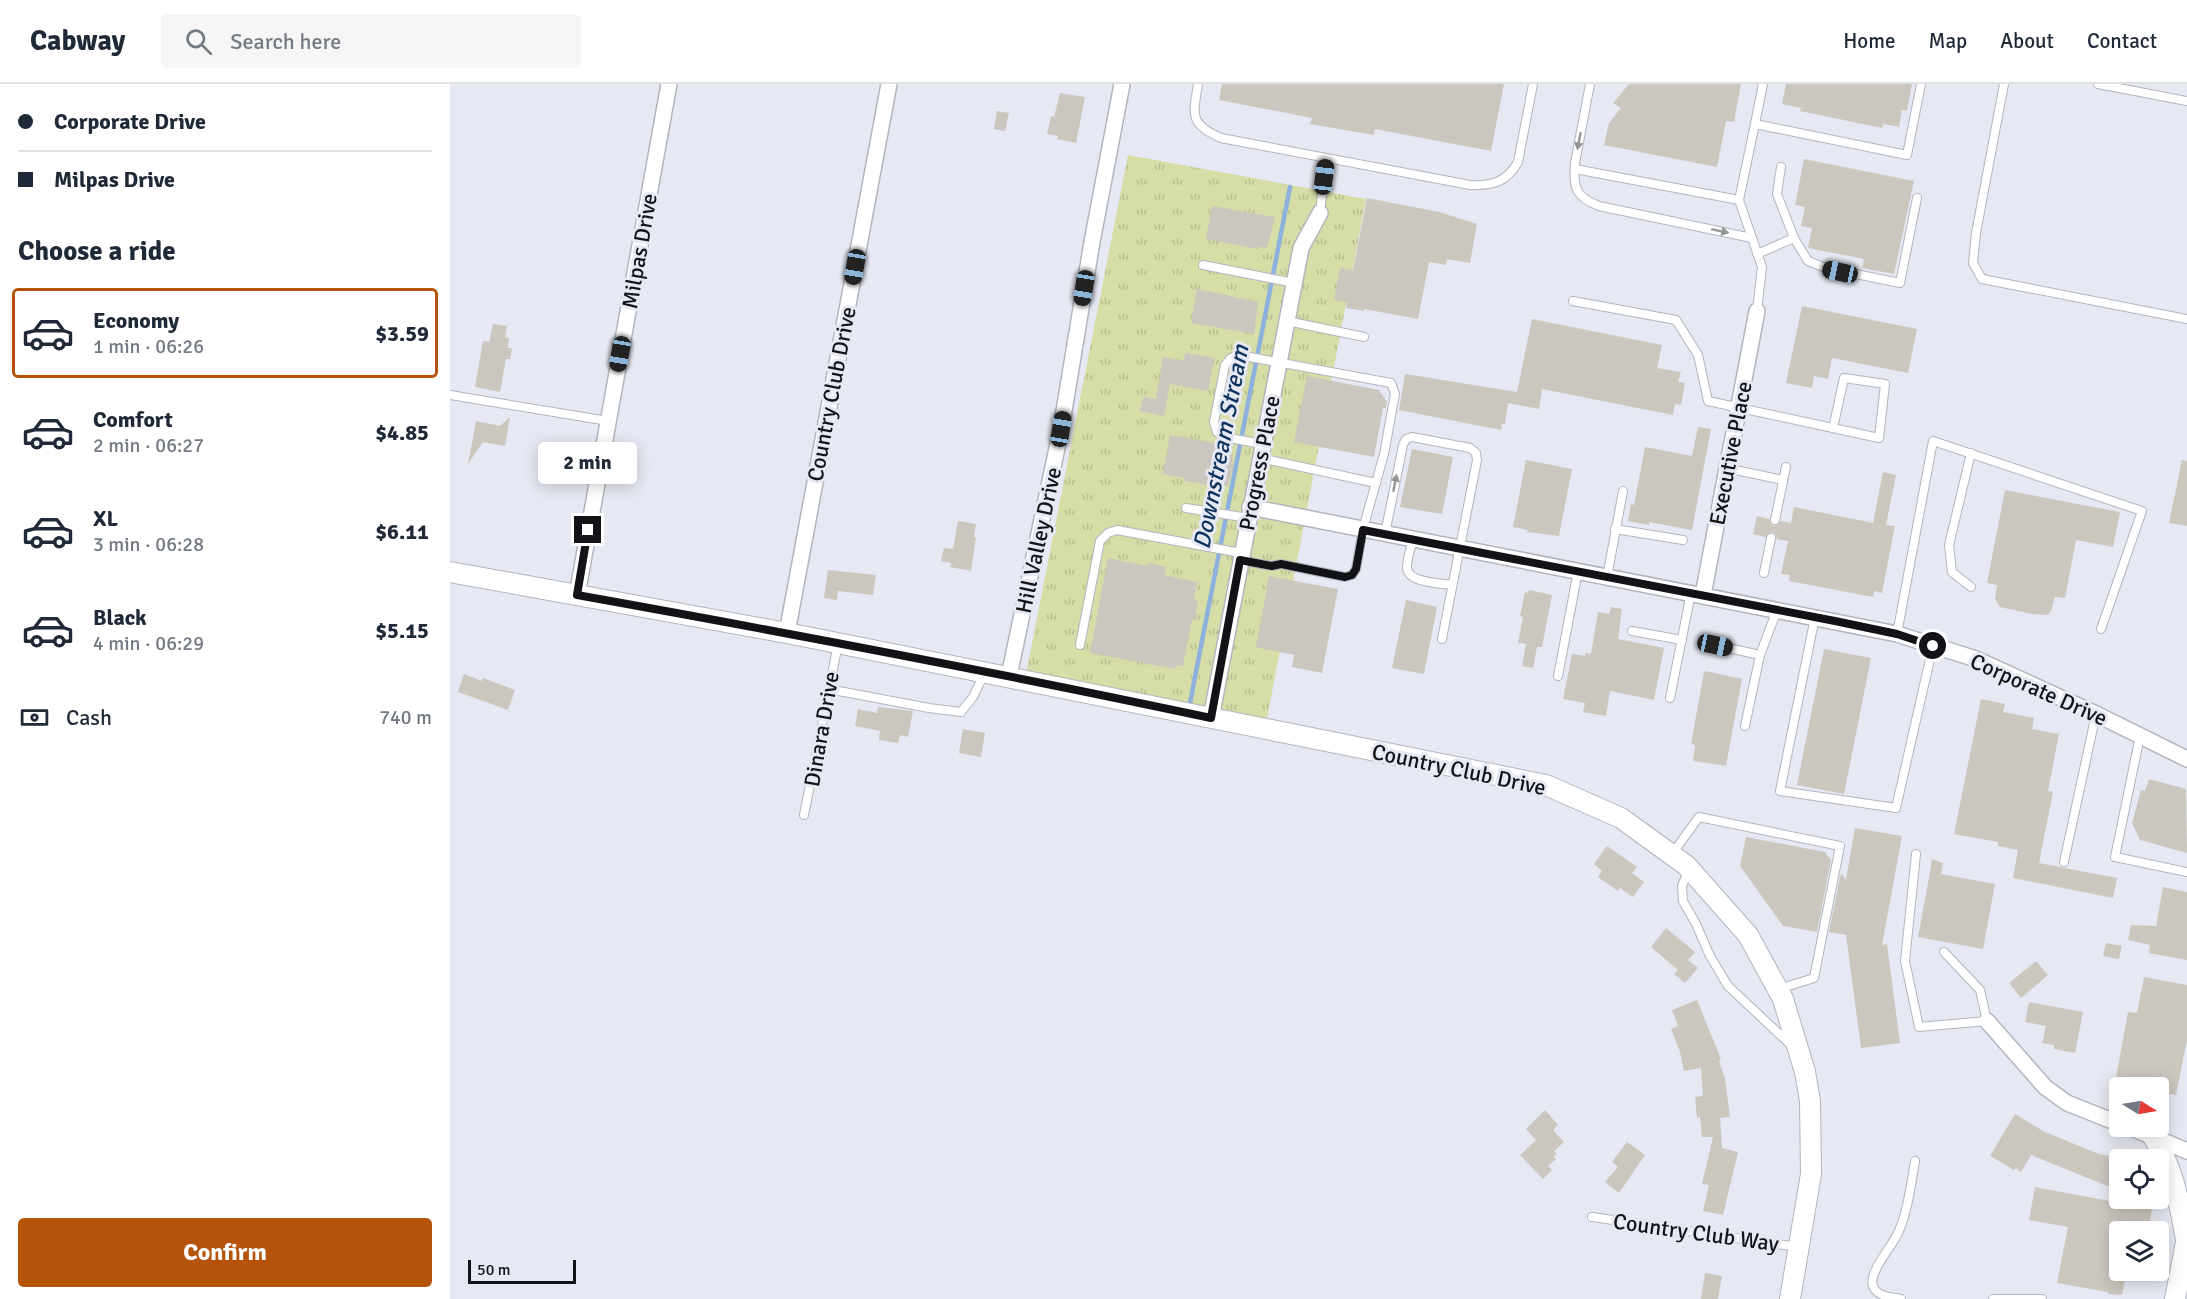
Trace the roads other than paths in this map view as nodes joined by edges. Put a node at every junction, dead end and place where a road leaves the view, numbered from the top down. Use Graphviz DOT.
graph roads {
  1 [pos="669,84"];
  2 [pos="889,84"];
  3 [pos="1122,84"];
  4 [pos="1198,84"];
  5 [pos="1533,84"];
  6 [pos="1590,84"];
  7 [pos="1763,84"];
  8 [pos="1922,84"];
  9 [pos="2004,84"];
  10 [pos="2098,84"];
  11 [pos="2187,101"];
  12 [pos="1755,124"];
  13 [pos="1326,159"];
  14 [pos="1781,166"];
  15 [pos="1575,169"];
  16 [pos="1917,198"];
  17 [pos="1739,200"];
  18 [pos="1320,213"];
  19 [pos="1752,237"];
  20 [pos="1794,238"];
  21 [pos="1757,254"];
  22 [pos="1203,265"];
  23 [pos="1294,283"];
  24 [pos="1573,301"];
  25 [pos="1757,311"];
  26 [pos="2187,319"];
  27 [pos="1287,321"];
  28 [pos="1364,337"];
  29 [pos="1279,362"];
  30 [pos="450,395"];
  31 [pos="1738,408"];
  32 [pos="608,421"];
  33 [pos="1833,429"];
  34 [pos="1261,451"];
  35 [pos="1971,453"];
  36 [pos="1786,467"];
  37 [pos="1726,468"];
  38 [pos="1783,480"];
  39 [pos="1376,483"];
  40 [pos="1623,491"];
  41 [pos="1186,508"];
  42 [pos="1249,513"];
  43 [pos="1775,520"];
  44 [pos="1615,529"];
  45 [pos="1363,530"];
  46 [pos="1385,534"];
  47 [pos="1771,538"];
  48 [pos="1413,539"];
  49 [pos="1683,540"];
  50 [pos="1460,548"];
  51 [pos="1241,557"];
  52 [pos="1578,571"];
  53 [pos="450,572"];
  54 [pos="1764,573"];
  55 [pos="1607,577"];
  56 [pos="1452,585"];
  57 [pos="1971,586"];
  58 [pos="1697,594"];
  59 [pos="577,595"];
  60 [pos="1777,610"];
  61 [pos="1815,617"];
  62 [pos="2101,629"];
  63 [pos="1632,631"];
  64 [pos="787,633"];
  65 [pos="1897,634"];
  66 [pos="1442,639"];
  67 [pos="1682,640"];
  68 [pos="839,643"];
  69 [pos="1080,645"];
  70 [pos="1715,645"];
  71 [pos="1933,646"];
  72 [pos="1760,655"];
  73 [pos="985,671"];
  74 [pos="1009,676"];
  75 [pos="1558,676"];
  76 [pos="828,689"];
  77 [pos="1670,698"];
  78 [pos="2096,714"];
  79 [pos="1211,718"];
  80 [pos="1745,726"];
  81 [pos="2140,736"];
  82 [pos="2187,759"];
  83 [pos="804,815"];
  84 [pos="1672,854"];
  85 [pos="1916,854"];
  86 [pos="2064,862"];
  87 [pos="1690,868"];
  88 [pos="2187,872"];
  89 [pos="1944,952"];
  90 [pos="1778,990"];
  91 [pos="1987,1021"];
  92 [pos="1799,1052"];
  93 [pos="2109,1119"];
  94 [pos="2153,1137"];
  95 [pos="2187,1151"];
  96 [pos="1915,1161"];
  97 [pos="1592,1217"];
  98 [pos="2187,1238"];
  99 [pos="1800,1247"];
  100 [pos="2180,1295"];
  101 [pos="1790,1299"];
  102 [pos="1901,1299"];
  103 [pos="1993,1299"];
  104 [pos="2042,1299"];
  1 -- 32 [label="street, Milpas Drive"];
  2 -- 64 [label="street, Country Club Drive"];
  3 -- 74 [label="street, Hill Valley Drive"];
  4 -- 13 [label="lane"];
  5 -- 13 [label="lane"];
  6 -- 15 [label="lane, one-way"];
  7 -- 12 [label="lane"];
  8 -- 12 [label="lane"];
  9 -- 26 [label="lane"];
  10 -- 11 [label="lane"];
  12 -- 17 [label="lane"];
  13 -- 18 [label="lane"];
  14 -- 20 [label="lane"];
  15 -- 17 [label="lane"];
  15 -- 19 [label="lane, one-way"];
  16 -- 20 [label="lane"];
  17 -- 19 [label="lane"];
  18 -- 23 [label="street, Progress Place"];
  19 -- 21 [label="lane"];
  20 -- 21 [label="lane"];
  21 -- 25 [label="lane"];
  22 -- 23 [label="lane"];
  23 -- 27 [label="street, Progress Place"];
  24 -- 31 [label="lane"];
  25 -- 31 [label="street, Executive Place"];
  27 -- 28 [label="lane"];
  27 -- 29 [label="street, Progress Place"];
  29 -- 34 [label="street, Progress Place"];
  29 -- 34 [label="lane"];
  29 -- 39 [label="lane"];
  30 -- 32 [label="lane"];
  31 -- 33 [label="lane"];
  31 -- 37 [label="street, Executive Place"];
  32 -- 59 [label="street, Milpas Drive"];
  33 -- 33 [label="lane"];
  34 -- 39 [label="lane"];
  34 -- 42 [label="street, Progress Place"];
  35 -- 57 [label="lane"];
  35 -- 62 [label="lane"];
  35 -- 65 [label="lane"];
  36 -- 38 [label="lane"];
  37 -- 38 [label="lane"];
  37 -- 58 [label="street, Executive Place"];
  38 -- 43 [label="lane"];
  39 -- 45 [label="lane"];
  40 -- 44 [label="lane"];
  41 -- 42 [label="lane"];
  42 -- 45 [label="street, Corporate Drive"];
  42 -- 51 [label="street, Progress Place"];
  44 -- 49 [label="lane"];
  44 -- 55 [label="lane"];
  45 -- 46 [label="street, Corporate Drive"];
  45 -- 51 [label="lane"];
  46 -- 48 [label="street, Corporate Drive"];
  46 -- 50 [label="lane, one-way"];
  47 -- 54 [label="lane"];
  48 -- 50 [label="street, Corporate Drive"];
  48 -- 56 [label="lane"];
  50 -- 52 [label="street, Corporate Drive"];
  50 -- 56 [label="lane"];
  51 -- 69 [label="lane"];
  51 -- 79 [label="street, Progress Place"];
  52 -- 55 [label="street, Corporate Drive"];
  52 -- 75 [label="lane"];
  53 -- 59 [label="street, Country Club Drive"];
  55 -- 58 [label="street, Corporate Drive"];
  56 -- 66 [label="lane"];
  58 -- 60 [label="street, Corporate Drive"];
  58 -- 67 [label="lane"];
  59 -- 64 [label="street, Country Club Drive"];
  60 -- 61 [label="street, Corporate Drive"];
  60 -- 72 [label="lane"];
  61 -- 65 [label="street, Corporate Drive"];
  61 -- 71 [label="lane"];
  63 -- 67 [label="lane"];
  64 -- 68 [label="street, Country Club Drive"];
  65 -- 71 [label="street, Corporate Drive"];
  67 -- 77 [label="lane"];
  68 -- 73 [label="street, Country Club Drive"];
  68 -- 76 [label="lane, Dinara Drive"];
  70 -- 72 [label="lane"];
  71 -- 78 [label="street, Corporate Drive"];
  72 -- 80 [label="lane"];
  73 -- 74 [label="street, Country Club Drive"];
  73 -- 76 [label="lane"];
  74 -- 79 [label="street, Country Club Drive"];
  76 -- 83 [label="lane, Dinara Drive"];
  78 -- 81 [label="street, Corporate Drive"];
  78 -- 86 [label="lane"];
  79 -- 84 [label="street, Country Club Drive"];
  81 -- 82 [label="street, Corporate Drive"];
  81 -- 88 [label="lane"];
  84 -- 87 [label="street, Country Club Drive"];
  84 -- 90 [label="lane"];
  85 -- 91 [label="lane"];
  87 -- 90 [label="street, Country Club Drive"];
  87 -- 92 [label="lane"];
  89 -- 91 [label="lane"];
  90 -- 92 [label="street, Country Club Drive"];
  91 -- 93 [label="street"];
  92 -- 99 [label="street, Country Club Drive"];
  94 -- 95 [label="street"];
  94 -- 98 [label="street"];
  96 -- 102 [label="lane"];
  97 -- 99 [label="lane, Country Club Way"];
  98 -- 100 [label="street"];
  99 -- 101 [label="street, Country Club Drive"];
  103 -- 104 [label="lane"];
}
